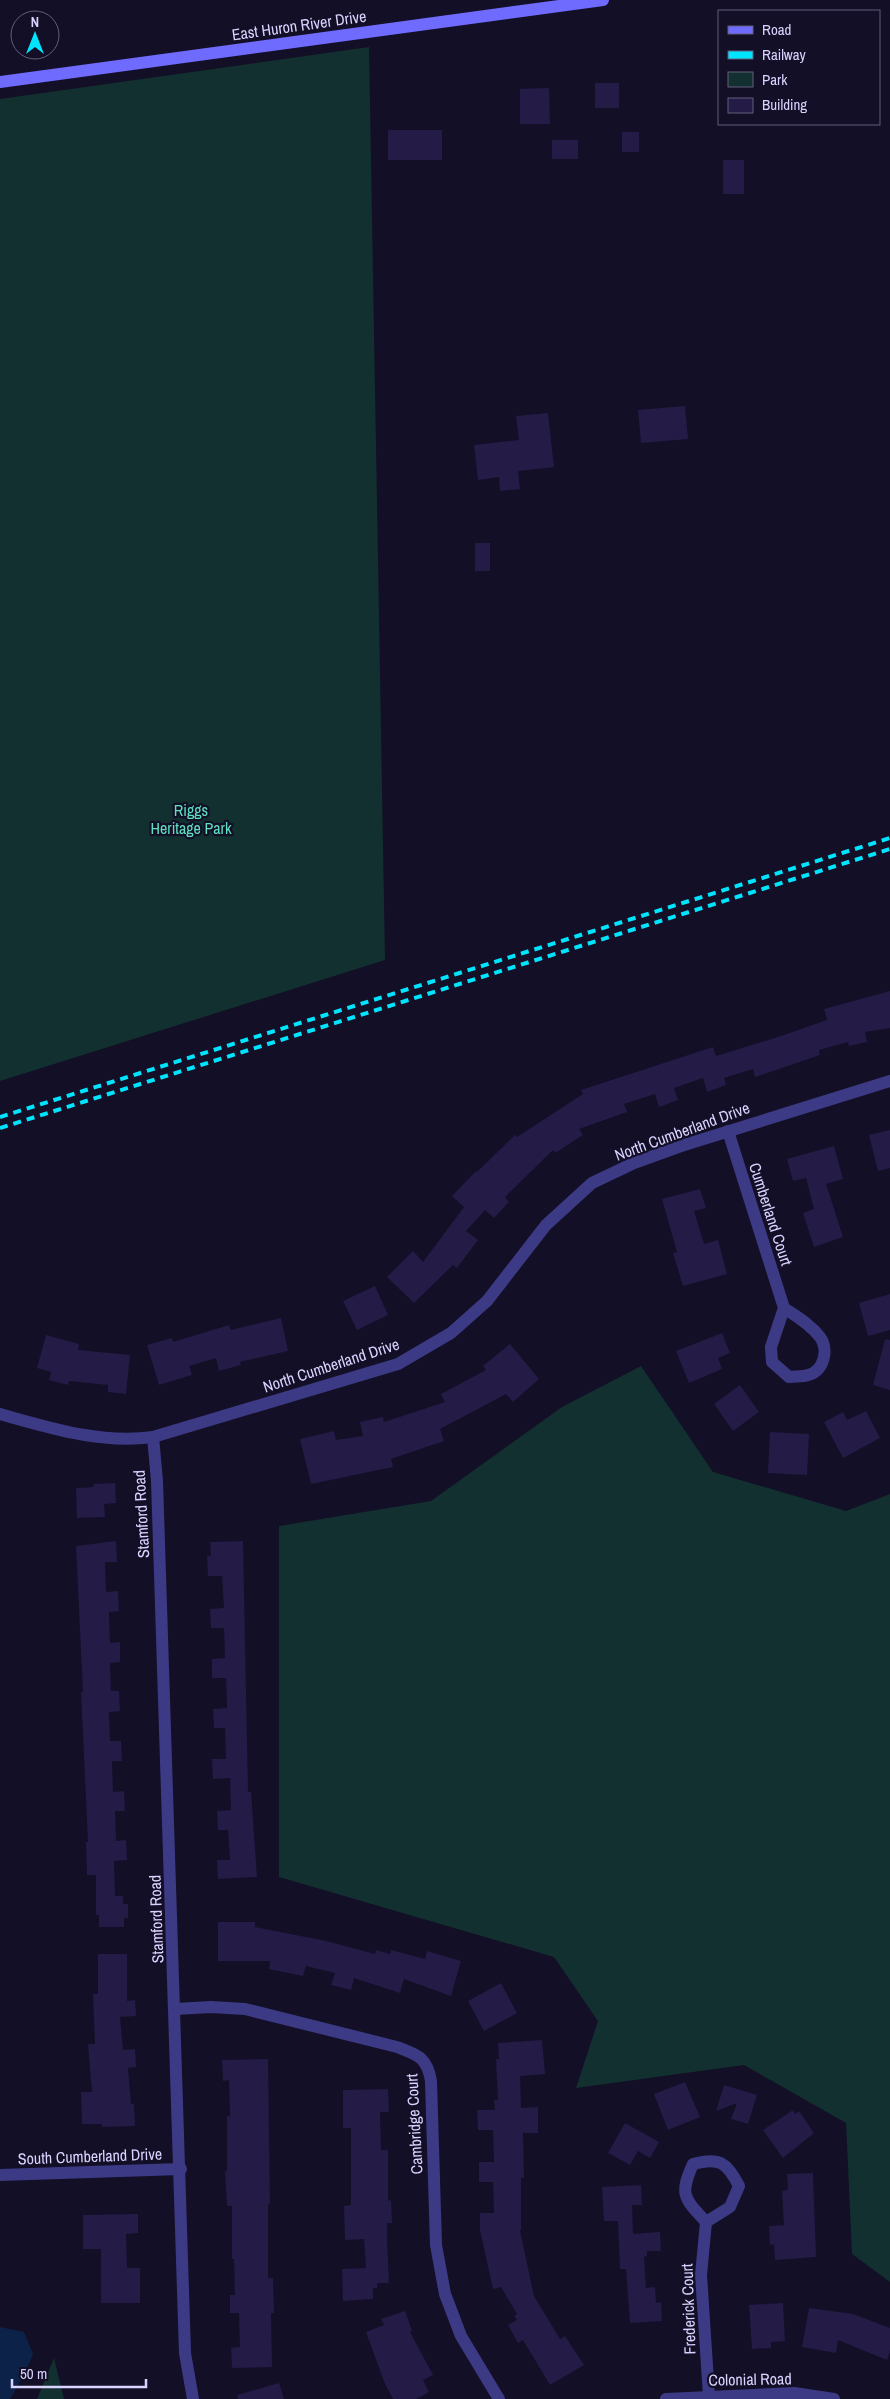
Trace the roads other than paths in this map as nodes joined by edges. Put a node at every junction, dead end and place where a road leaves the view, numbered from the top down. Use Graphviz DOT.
graph roads {
  1 [pos="603,0"];
  2 [pos="0,82"];
  3 [pos="890,1081"];
  4 [pos="728,1131"];
  5 [pos="784,1308"];
  6 [pos="0,1414"];
  7 [pos="153,1437"];
  8 [pos="175,2009"];
  9 [pos="181,2169"];
  10 [pos="0,2175"];
  11 [pos="706,2222"];
  12 [pos="709,2396"];
  13 [pos="193,2399"];
  14 [pos="499,2399"];
  15 [pos="666,2399"];
  16 [pos="834,2399"];
  1 -- 2 [label="main road, East Huron River Drive"];
  3 -- 4 [label="street, North Cumberland Drive"];
  4 -- 5 [label="street, Cumberland Court"];
  4 -- 7 [label="street, North Cumberland Drive"];
  5 -- 5 [label="street"];
  6 -- 7 [label="street, North Cumberland Drive"];
  7 -- 8 [label="street, Stamford Road"];
  8 -- 9 [label="street, Stamford Road"];
  8 -- 14 [label="street, Cambridge Court"];
  9 -- 10 [label="street, South Cumberland Drive"];
  9 -- 13 [label="street, Stamford Road"];
  11 -- 11 [label="street"];
  11 -- 12 [label="street, Frederick Court"];
  12 -- 15 [label="street, Colonial Road"];
  12 -- 16 [label="street, Colonial Road"];
}
